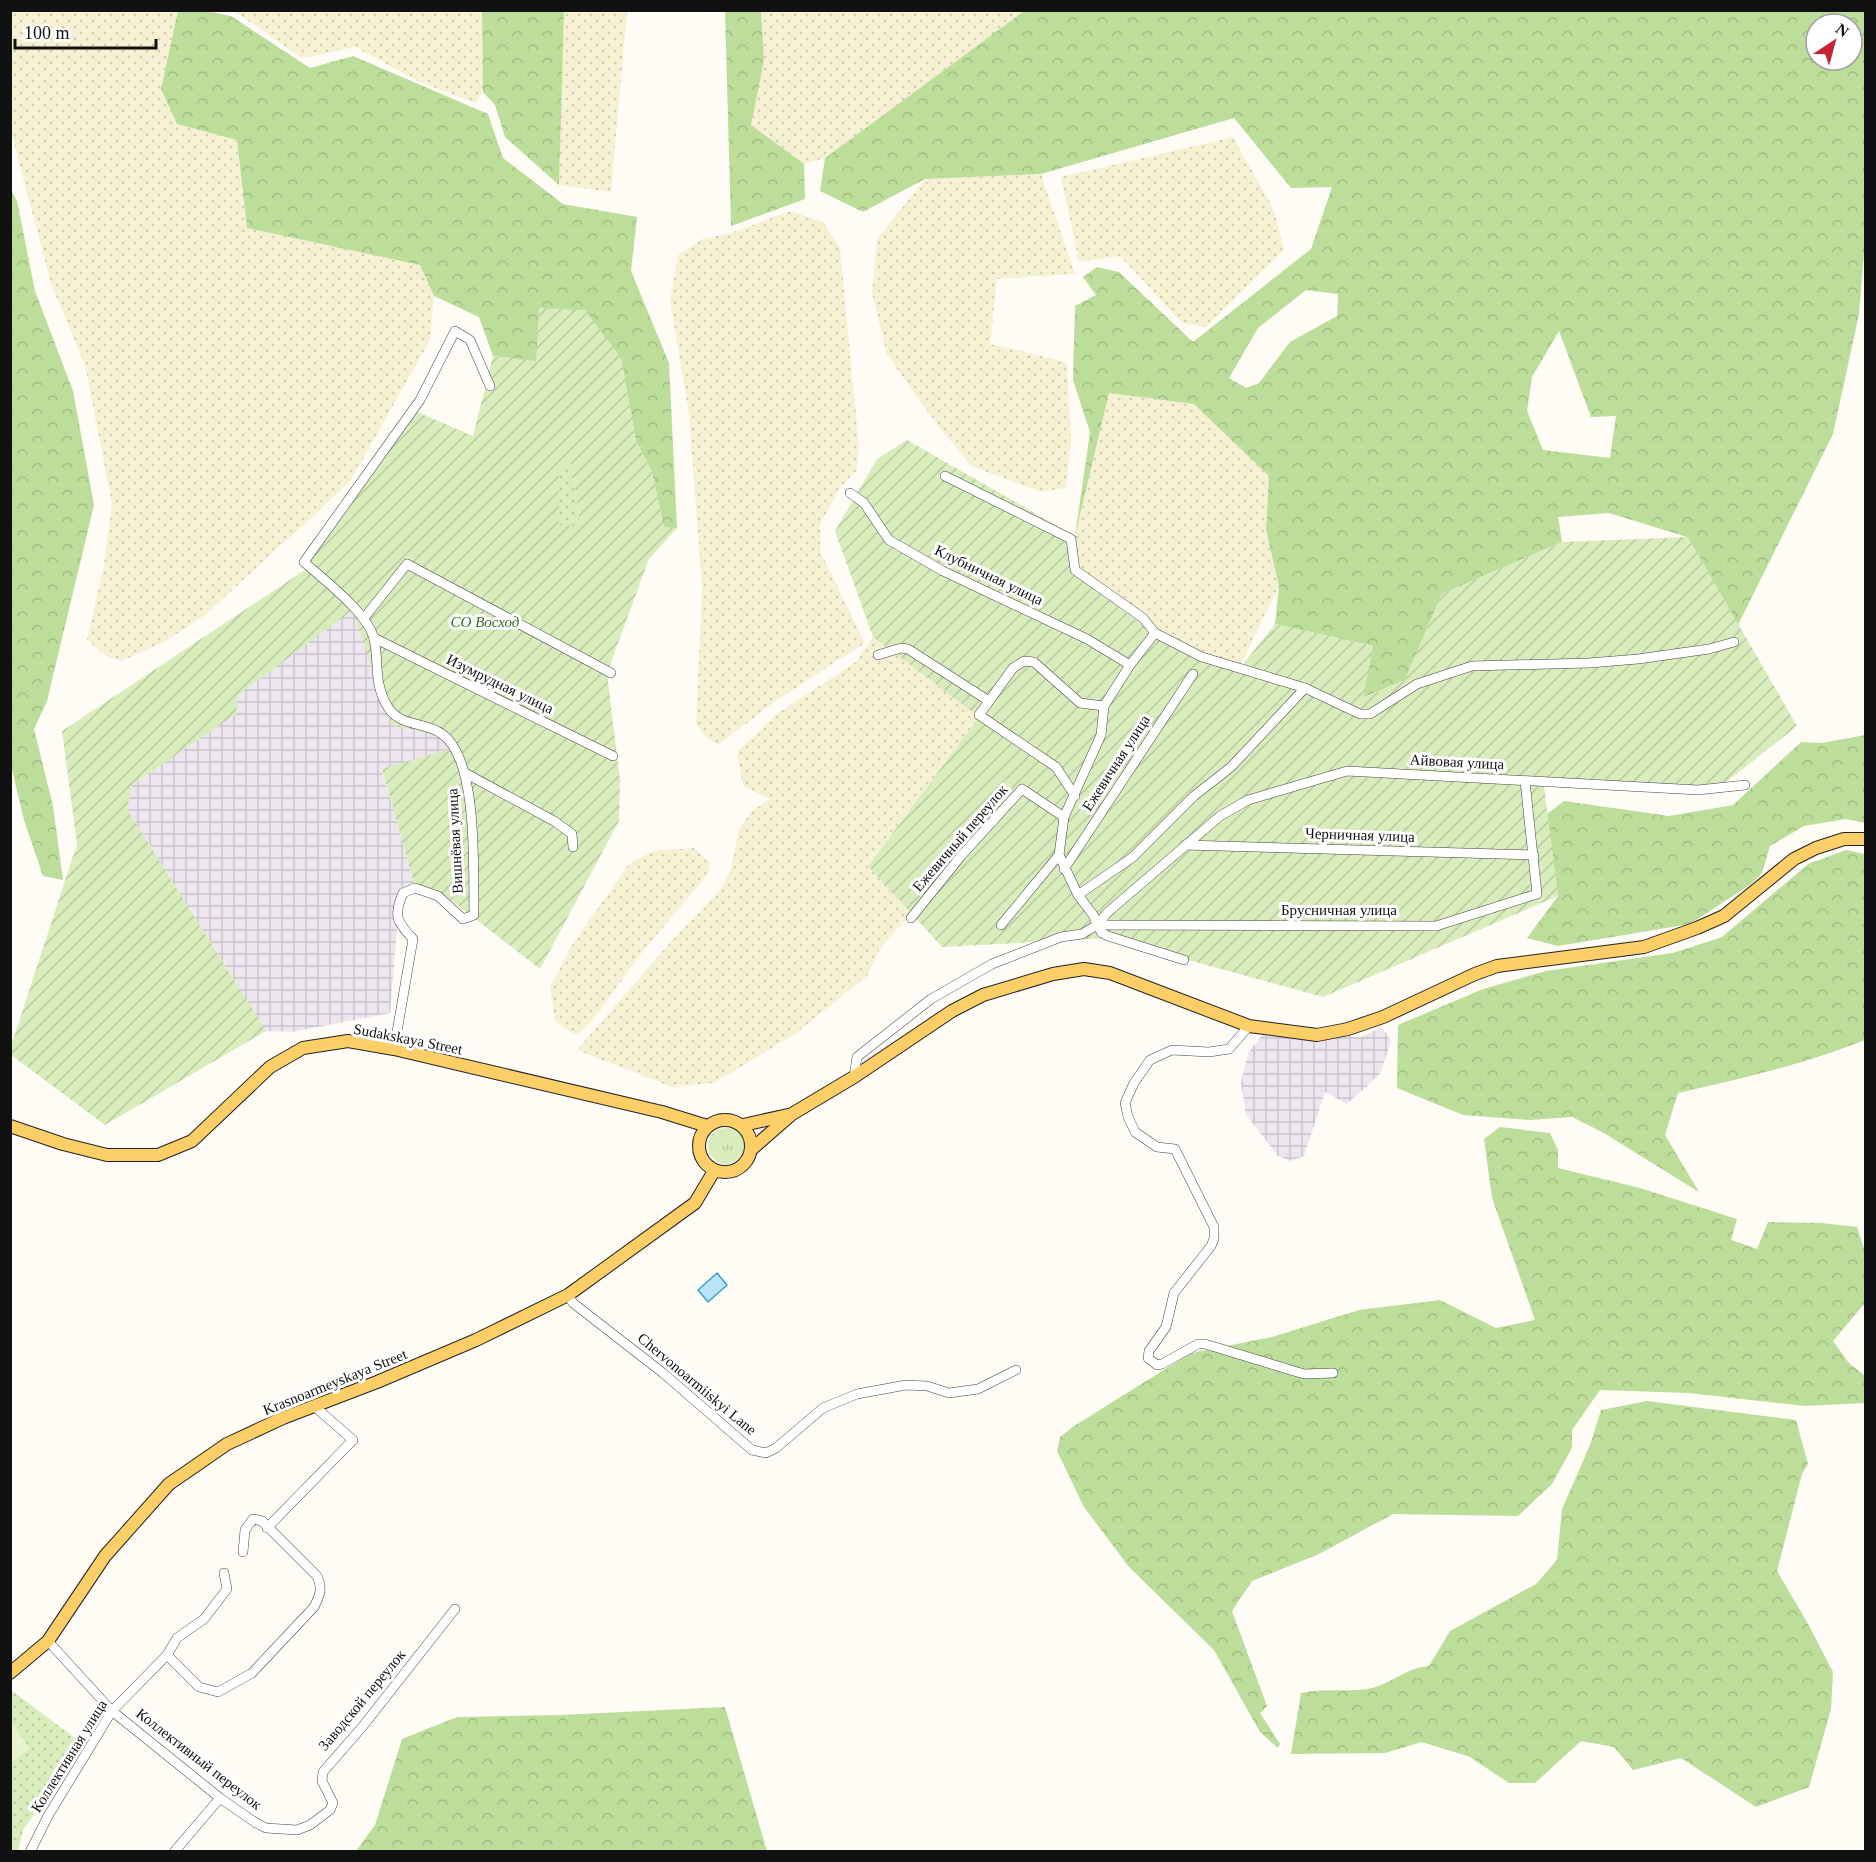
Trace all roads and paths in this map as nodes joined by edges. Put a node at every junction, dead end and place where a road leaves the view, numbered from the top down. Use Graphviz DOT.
graph roads {
  1 [pos="490,386"];
  2 [pos="945,476"];
  3 [pos="850,493"];
  4 [pos="364,618"];
  5 [pos="1155,633"];
  6 [pos="374,638"];
  7 [pos="1734,642"];
  8 [pos="878,656"];
  9 [pos="1130,665"];
  10 [pos="611,673"];
  11 [pos="1194,674"];
  12 [pos="1305,688"];
  13 [pos="988,701"];
  14 [pos="1104,706"];
  15 [pos="613,756"];
  16 [pos="465,773"];
  17 [pos="1525,781"];
  18 [pos="1745,785"];
  19 [pos="1075,796"];
  20 [pos="1064,817"];
  21 [pos="1866,839"];
  22 [pos="1185,845"];
  23 [pos="573,847"];
  24 [pos="1059,855"];
  25 [pos="1534,855"];
  26 [pos="1064,869"];
  27 [pos="1078,895"];
  28 [pos="911,918"];
  29 [pos="1001,925"];
  30 [pos="1097,925"];
  31 [pos="1184,960"];
  32 [pos="1249,1026"];
  33 [pos="394,1049"];
  34 [pos="854,1077"];
  35 [pos="792,1114"];
  36 [pos="743,1125"];
  37 [pos="10,1126"];
  38 [pos="707,1126"];
  39 [pos="753,1148"];
  40 [pos="714,1171"];
  41 [pos="568,1294"];
  42 [pos="1016,1370"];
  43 [pos="1333,1373"];
  44 [pos="314,1406"];
  45 [pos="267,1528"];
  46 [pos="243,1552"];
  47 [pos="224,1573"];
  48 [pos="455,1609"];
  49 [pos="48,1641"];
  50 [pos="167,1655"];
  51 [pos="10,1673"];
  52 [pos="112,1711"];
  53 [pos="220,1798"];
  54 [pos="256,1823"];
  55 [pos="30,1851"];
  56 [pos="174,1851"];
  1 -- 4 [label="street"];
  2 -- 5 [label="street"];
  3 -- 9 [label="street, Клубничная улица"];
  4 -- 6 [label="street"];
  4 -- 10 [label="street"];
  5 -- 9 [label="street"];
  5 -- 12 [label="street"];
  6 -- 15 [label="street, Изумрудная улица"];
  6 -- 16 [label="street, Вишнёвая улица"];
  7 -- 12 [label="street"];
  8 -- 13 [label="street"];
  9 -- 14 [label="street"];
  11 -- 26 [label="street, Ежевичная улица"];
  12 -- 27 [label="street"];
  13 -- 14 [label="street"];
  13 -- 19 [label="street"];
  14 -- 19 [label="street"];
  16 -- 23 [label="street"];
  16 -- 33 [label="street, Вишнёвая улица"];
  17 -- 18 [label="street, Айвовая улица"];
  17 -- 22 [label="street, Айвовая улица"];
  17 -- 25 [label="street"];
  19 -- 20 [label="street"];
  20 -- 24 [label="street"];
  20 -- 28 [label="street, Ежевичный переулок"];
  21 -- 32 [label="main road"];
  22 -- 25 [label="street, Черничная улица"];
  22 -- 30 [label="street, Айвовая улица"];
  24 -- 26 [label="street"];
  24 -- 29 [label="street"];
  25 -- 30 [label="street, Брусничная улица"];
  26 -- 27 [label="street"];
  27 -- 30 [label="street"];
  30 -- 31 [label="street"];
  30 -- 34 [label="street"];
  32 -- 34 [label="main road"];
  32 -- 43 [label="street"];
  33 -- 37 [label="main road, Sudakskaya Street"];
  33 -- 38 [label="main road, Sudakskaya Street"];
  34 -- 35 [label="main road"];
  35 -- 36 [label="main road"];
  35 -- 39 [label="main road"];
  36 -- 38 [label="main road"];
  36 -- 39 [label="main road"];
  38 -- 40 [label="main road"];
  39 -- 40 [label="main road"];
  40 -- 41 [label="main road, Krasnoarmeyskaya Street"];
  41 -- 42 [label="street, Chervonoarmiiskyi Lane"];
  41 -- 44 [label="main road, Krasnoarmeyskaya Street"];
  44 -- 45 [label="street"];
  44 -- 49 [label="main road, Krasnoarmeyskaya Street"];
  45 -- 46 [label="street"];
  45 -- 50 [label="street"];
  47 -- 50 [label="street, Коллективная улица"];
  48 -- 54 [label="street, Заводской переулок"];
  49 -- 51 [label="main road, Krasnoarmeyskaya Street"];
  49 -- 52 [label="street, Коллективный переулок"];
  50 -- 52 [label="street, Коллективная улица"];
  52 -- 53 [label="street, Коллективный переулок"];
  52 -- 55 [label="street, Коллективная улица"];
  53 -- 54 [label="street, Коллективный переулок"];
  53 -- 56 [label="street"];
}
